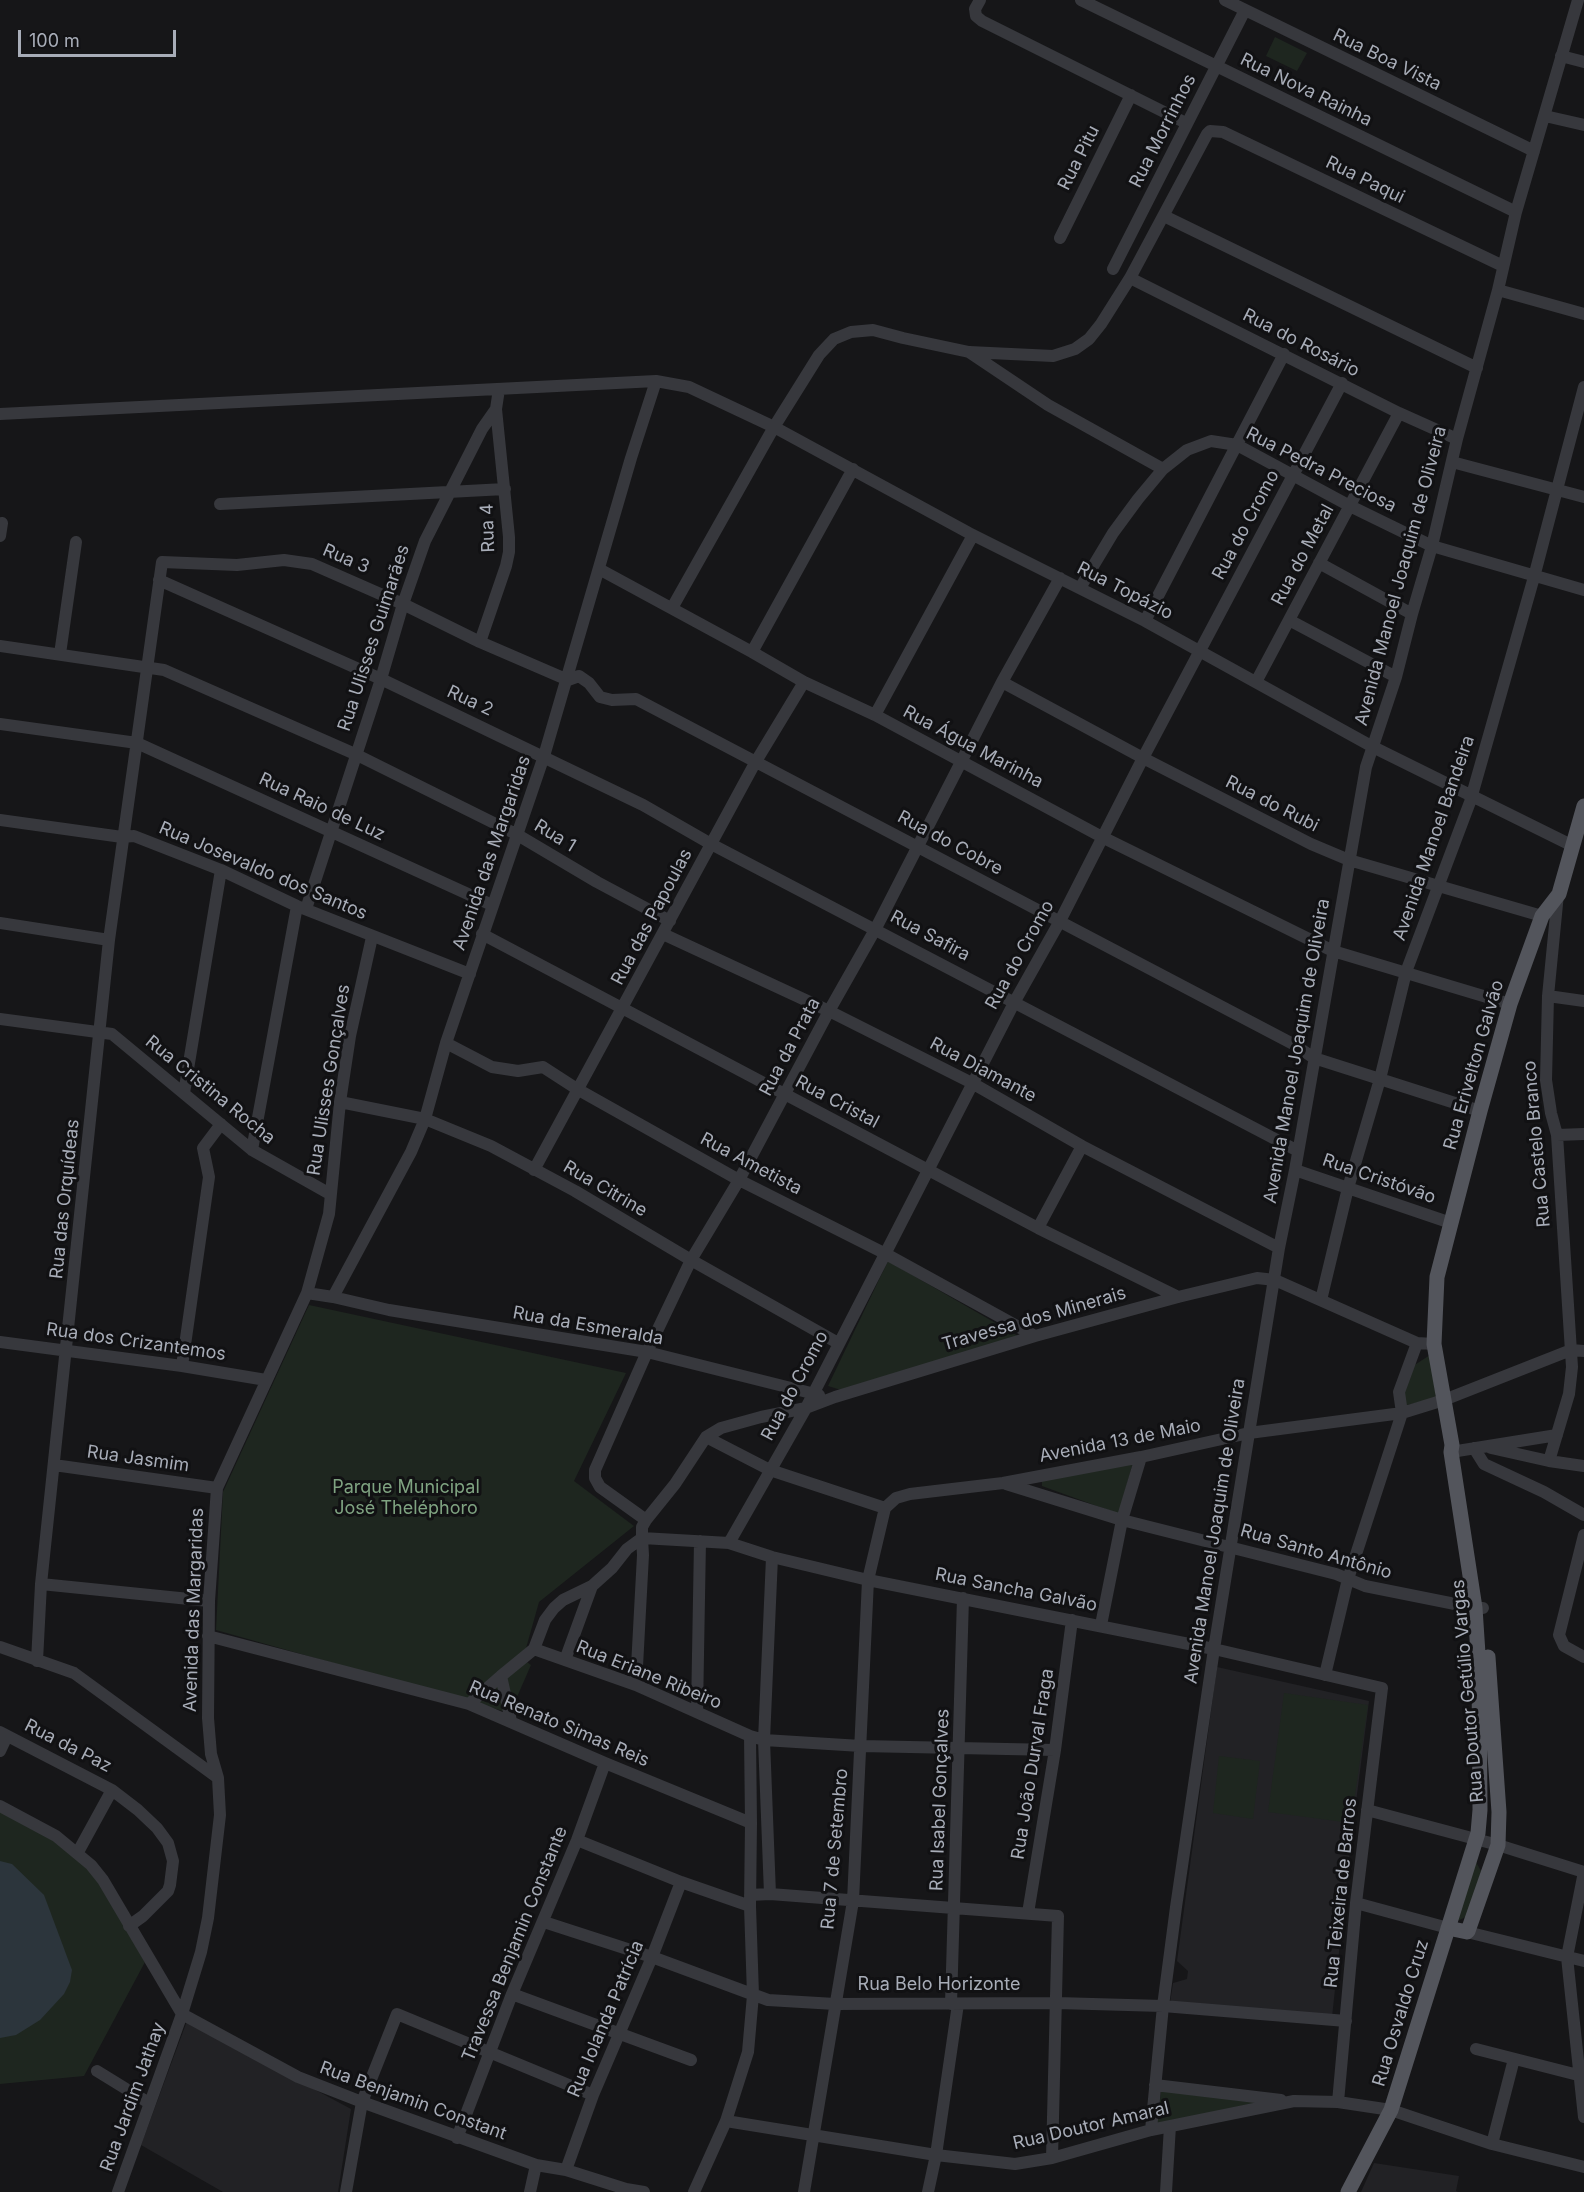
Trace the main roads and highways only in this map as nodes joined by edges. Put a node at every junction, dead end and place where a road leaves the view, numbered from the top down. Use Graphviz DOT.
graph roads {
  1 [pos="1584,806"];
  2 [pos="1434,1344"];
  3 [pos="1479,1608"];
  4 [pos="1472,1858"];
  5 [pos="1490,1865"];
  6 [pos="1450,1925"];
  7 [pos="1348,2192"];
  1 -- 2 [label="main road, Rua Erivelton Galvão"];
  2 -- 3 [label="main road, Rua Doutor Getúlio Vargas"];
  3 -- 4 [label="main road, Rua Doutor Getúlio Vargas"];
  3 -- 5 [label="main road, Rua Doutor Getúlio Vargas"];
  4 -- 5 [label="main road"];
  4 -- 6 [label="main road, Rua Doutor Getúlio Vargas"];
  5 -- 6 [label="main road, Rua Doutor Getúlio Vargas"];
  6 -- 7 [label="main road, Rua Osvaldo Cruz"];
}
